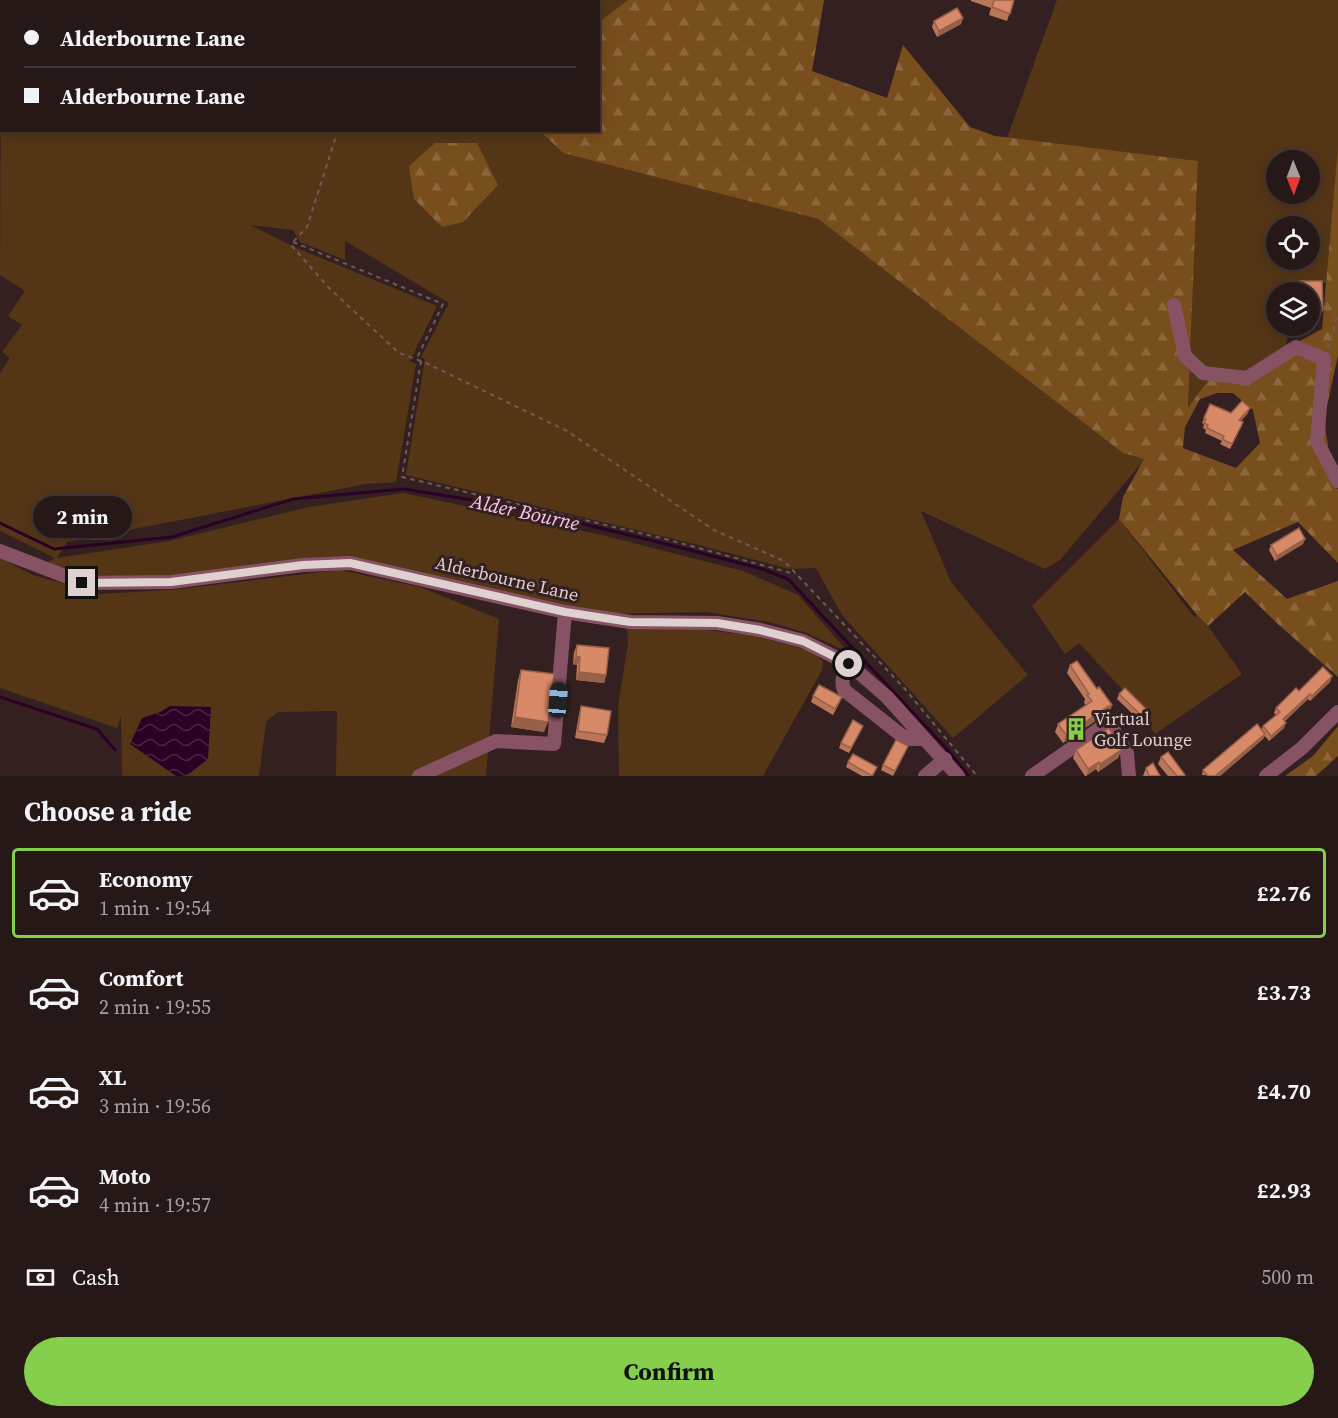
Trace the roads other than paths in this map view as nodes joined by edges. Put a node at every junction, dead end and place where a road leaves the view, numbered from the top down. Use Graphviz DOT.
graph roads {
  1 [pos="1174,305"];
  2 [pos="1338,481"];
  3 [pos="0,551"];
  4 [pos="565,612"];
  5 [pos="849,664"];
  6 [pos="1338,712"];
  7 [pos="926,739"];
  8 [pos="945,759"];
  9 [pos="419,776"];
  10 [pos="925,776"];
  11 [pos="958,776"];
  12 [pos="1032,776"];
  13 [pos="1129,776"];
  14 [pos="1266,776"];
  1 -- 2 [label="street"];
  3 -- 4 [label="street, Alderbourne Lane"];
  4 -- 5 [label="street, Alderbourne Lane"];
  4 -- 9 [label="street"];
  5 -- 7 [label="street, Alderbourne Lane"];
  5 -- 7 [label="street"];
  6 -- 14 [label="street"];
  7 -- 8 [label="street, Alderbourne Lane"];
  8 -- 10 [label="street"];
  8 -- 11 [label="street, Alderbourne Lane"];
  12 -- 13 [label="street"];
}
